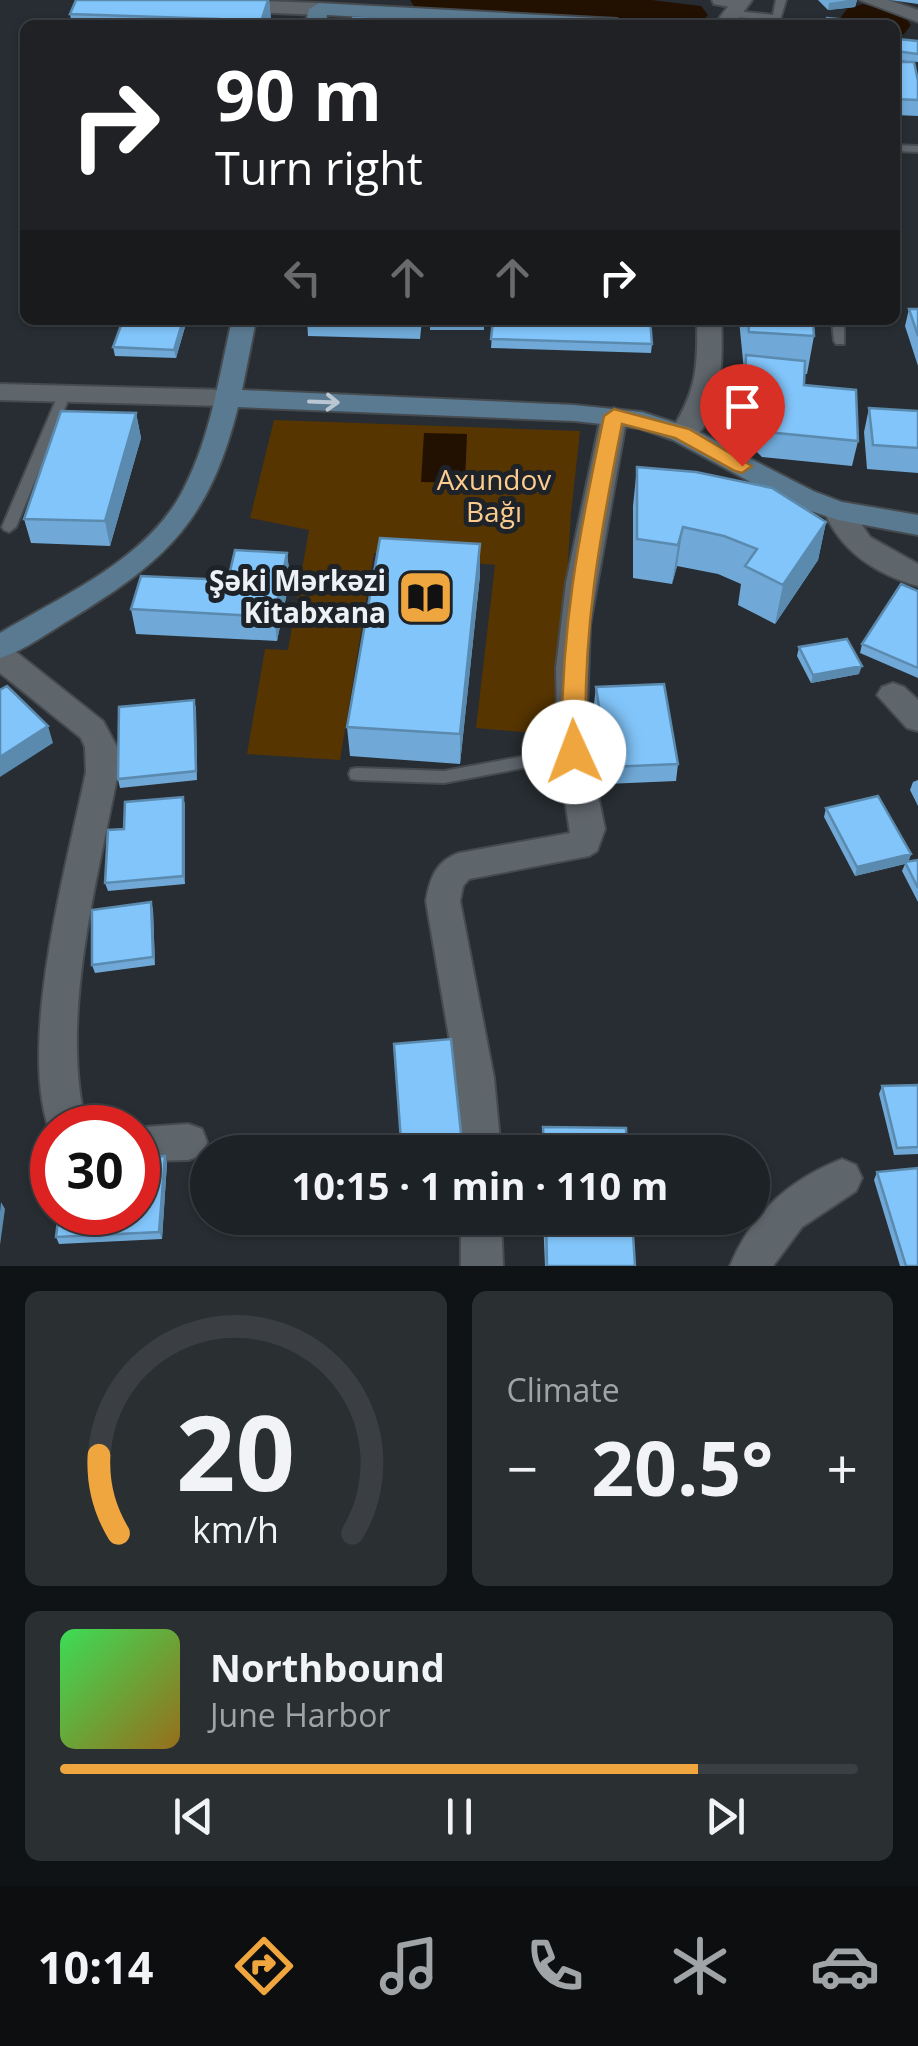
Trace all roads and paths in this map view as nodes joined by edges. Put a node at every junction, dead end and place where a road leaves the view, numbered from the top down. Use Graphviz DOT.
graph roads {
  1 [pos="781,0"];
  2 [pos="869,0"];
  3 [pos="220,4"];
  4 [pos="733,8"];
  5 [pos="319,9"];
  6 [pos="918,16"];
  7 [pos="524,20"];
  8 [pos="243,325"];
  9 [pos="709,325"];
  10 [pos="838,325"];
  11 [pos="840,341"];
  12 [pos="0,392"];
  13 [pos="65,393"];
  14 [pos="226,398"];
  15 [pos="614,416"];
  16 [pos="682,434"];
  17 [pos="838,511"];
  18 [pos="918,526"];
  19 [pos="9,528"];
  20 [pos="918,576"];
  21 [pos="0,647"];
  22 [pos="0,656"];
  23 [pos="893,694"];
  24 [pos="918,719"];
  25 [pos="574,752"];
  26 [pos="356,774"];
  27 [pos="60,1105"];
  28 [pos="480,1135"];
  29 [pos="188,1142"];
  30 [pos="160,1143"];
  31 [pos="842,1178"];
  32 [pos="482,1235"];
  33 [pos="482,1266"];
  34 [pos="751,1266"];
  1 -- 4 [label="lane"];
  2 -- 6 [label="street"];
  3 -- 5 [label="street"];
  5 -- 7 [label="main road"];
  8 -- 14 [label="main road"];
  9 -- 16 [label="street"];
  10 -- 11 [label="lane"];
  12 -- 13 [label="street"];
  13 -- 14 [label="street"];
  13 -- 19 [label="lane"];
  14 -- 15 [label="main road, one-way"];
  14 -- 21 [label="main road"];
  15 -- 16 [label="main road"];
  15 -- 25 [label="street"];
  16 -- 17 [label="main road"];
  17 -- 18 [label="main road"];
  17 -- 20 [label="street"];
  22 -- 27 [label="street"];
  23 -- 24 [label="street"];
  25 -- 26 [label="lane"];
  25 -- 28 [label="street"];
  29 -- 30 [label="street"];
  31 -- 34 [label="street"];
  32 -- 33 [label="street"];
}
